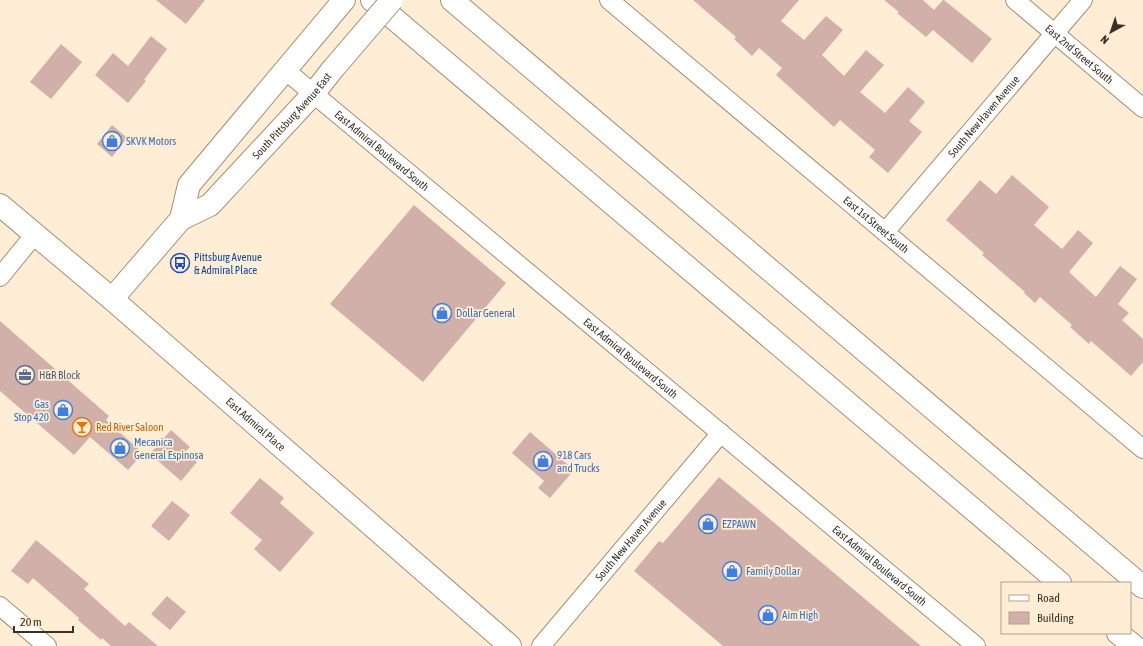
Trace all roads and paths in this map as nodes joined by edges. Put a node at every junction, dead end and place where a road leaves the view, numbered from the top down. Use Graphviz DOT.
graph roads {
  1 [pos="344,0"];
  2 [pos="372,0"];
  3 [pos="392,0"];
  4 [pos="452,0"];
  5 [pos="609,0"];
  6 [pos="1015,0"];
  7 [pos="1082,0"];
  8 [pos="1055,33"];
  9 [pos="285,70"];
  10 [pos="314,93"];
  11 [pos="1143,108"];
  12 [pos="0,205"];
  13 [pos="181,219"];
  14 [pos="885,232"];
  15 [pos="35,234"];
  16 [pos="0,277"];
  17 [pos="112,299"];
  18 [pos="721,433"];
  19 [pos="1143,449"];
  20 [pos="1059,582"];
  21 [pos="1143,587"];
  22 [pos="0,606"];
  23 [pos="1119,634"];
  24 [pos="47,646"];
  25 [pos="510,646"];
  26 [pos="541,646"];
  27 [pos="976,646"];
  28 [pos="1134,646"];
  1 -- 9 [label="main road, South Pittsburg Avenue East"];
  2 -- 20 [label="main road"];
  3 -- 10 [label="main road, South Pittsburg Avenue East, bridge"];
  4 -- 21 [label="main road"];
  5 -- 14 [label="street, East 1st Street South"];
  6 -- 8 [label="street, East 2nd Street South"];
  7 -- 8 [label="street, South New Haven Avenue"];
  8 -- 11 [label="street, East 2nd Street South"];
  8 -- 14 [label="street, South New Haven Avenue"];
  9 -- 10 [label="street, East Admiral Boulevard South"];
  9 -- 13 [label="main road, South Pittsburg Avenue East"];
  10 -- 13 [label="main road, South Pittsburg Avenue East"];
  10 -- 18 [label="street, East Admiral Boulevard South"];
  12 -- 15 [label="main road, East Admiral Place"];
  13 -- 17 [label="main road, South Pittsburg Avenue East"];
  14 -- 19 [label="street, East 1st Street South"];
  15 -- 16 [label="street"];
  15 -- 17 [label="main road, East Admiral Place"];
  17 -- 25 [label="main road, East Admiral Place"];
  18 -- 26 [label="street, South New Haven Avenue"];
  18 -- 27 [label="street, East Admiral Boulevard South"];
  22 -- 24 [label="street"];
  23 -- 28 [label="main road"];
}
